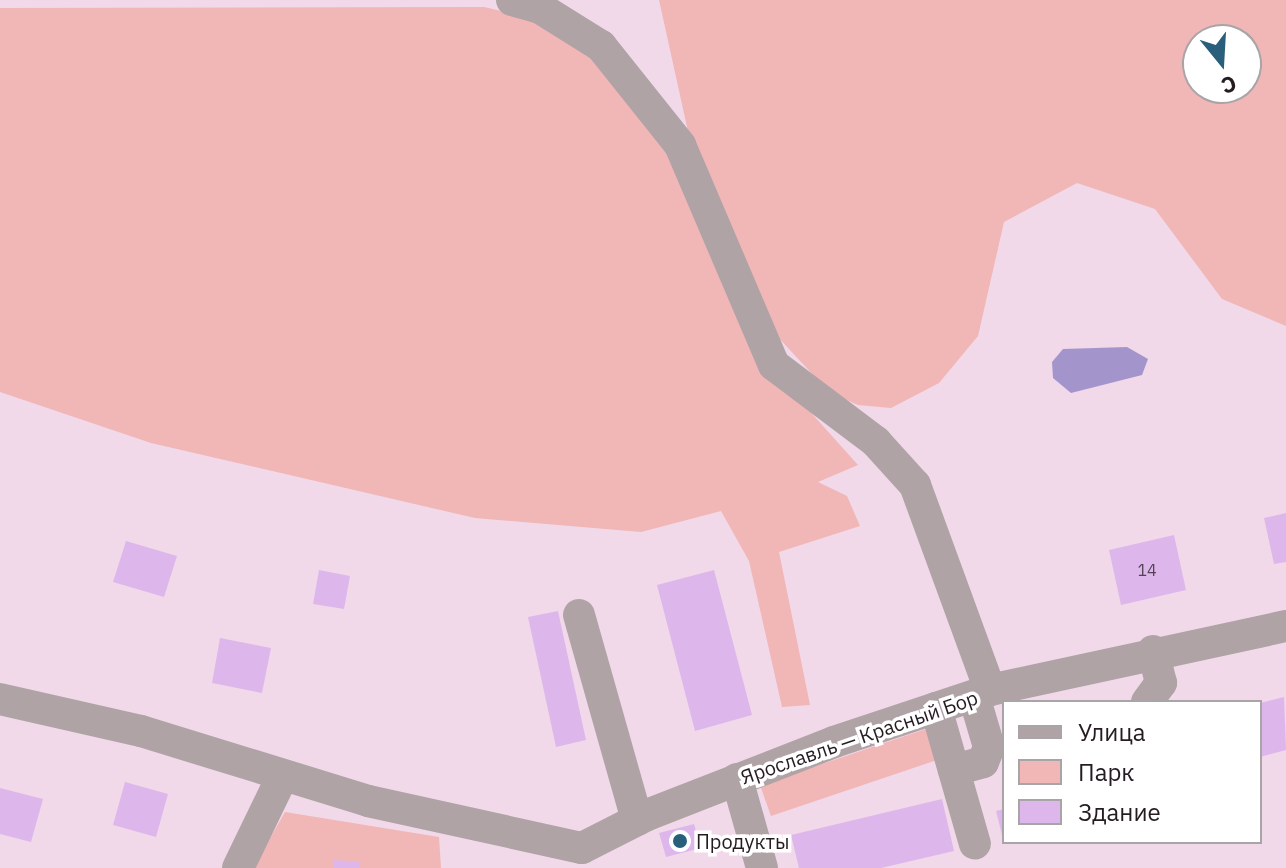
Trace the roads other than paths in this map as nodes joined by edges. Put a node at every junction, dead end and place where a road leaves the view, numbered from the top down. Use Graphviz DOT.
graph roads {
  1 [pos="512,0"];
  2 [pos="579,615"];
  3 [pos="1286,626"];
  4 [pos="1153,651"];
  5 [pos="1025,692"];
  6 [pos="982,693"];
  7 [pos="0,699"];
  8 [pos="1148,700"];
  9 [pos="936,708"];
  10 [pos="954,770"];
  11 [pos="283,775"];
  12 [pos="737,779"];
  13 [pos="637,820"];
  14 [pos="975,844"];
  15 [pos="585,858"];
  16 [pos="238,868"];
  17 [pos="762,868"];
  1 -- 6 [label="street"];
  2 -- 13 [label="street"];
  3 -- 4 [label="street, Ярославль — Красный Бор"];
  4 -- 5 [label="street, Ярославль — Красный Бор"];
  4 -- 8 [label="street"];
  5 -- 6 [label="street, Ярославль — Красный Бор"];
  6 -- 9 [label="street, Ярославль — Красный Бор"];
  6 -- 10 [label="street"];
  7 -- 11 [label="street"];
  9 -- 10 [label="street"];
  9 -- 12 [label="street, Ярославль — Красный Бор"];
  10 -- 14 [label="street"];
  11 -- 15 [label="street"];
  11 -- 16 [label="street"];
  12 -- 13 [label="street, Ярославль — Красный Бор"];
  12 -- 17 [label="street"];
  13 -- 15 [label="street, Ярославль — Красный Бор"];
}
